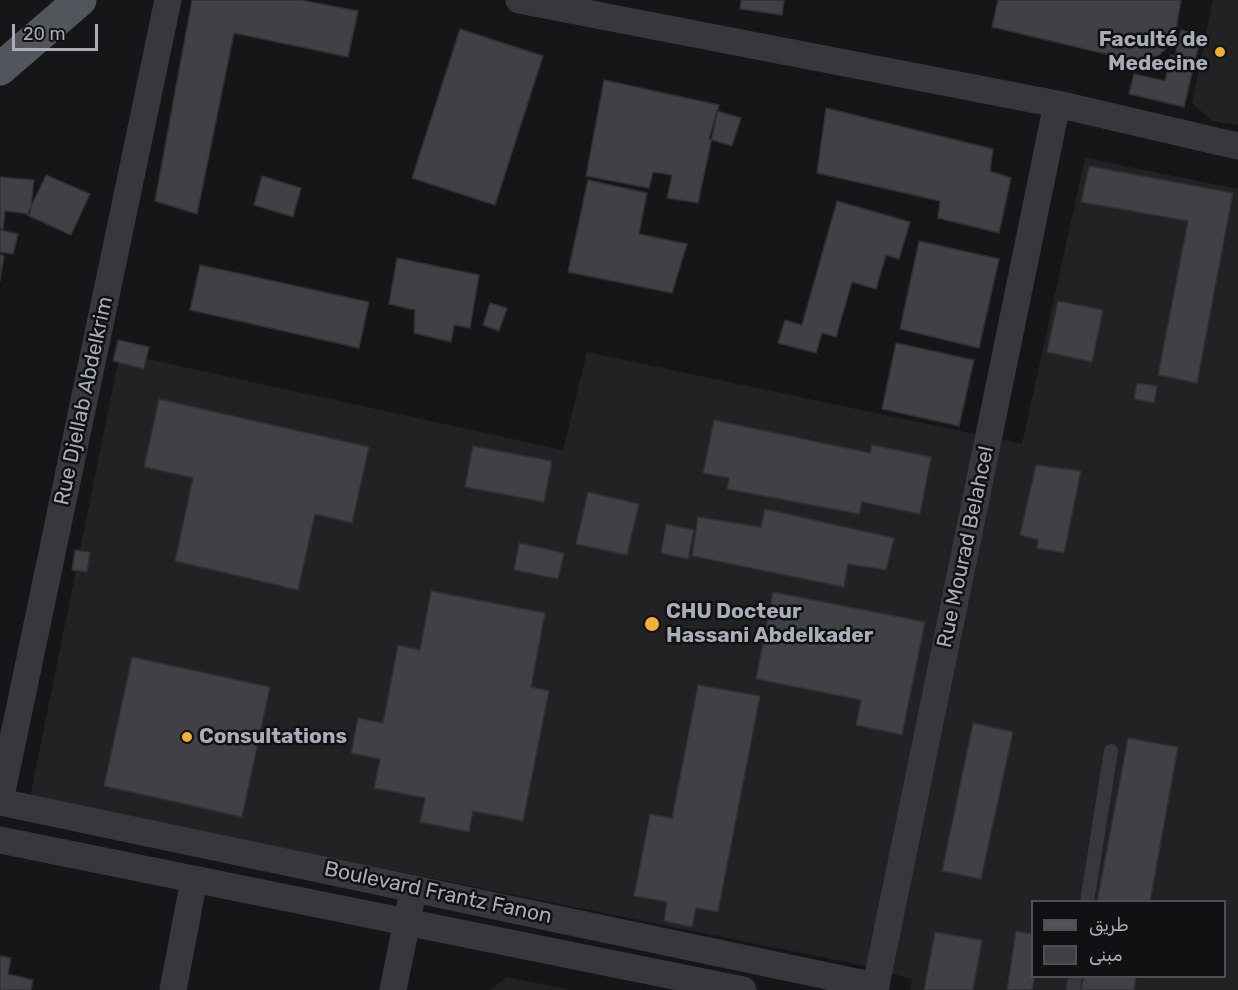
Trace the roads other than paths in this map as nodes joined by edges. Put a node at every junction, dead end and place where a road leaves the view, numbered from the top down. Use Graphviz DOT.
graph roads {
  1 [pos="80,0"];
  2 [pos="168,0"];
  3 [pos="519,0"];
  4 [pos="0,69"];
  5 [pos="1057,104"];
  6 [pos="1238,146"];
  7 [pos="1111,751"];
  8 [pos="0,801"];
  9 [pos="0,840"];
  10 [pos="295,863"];
  11 [pos="194,880"];
  12 [pos="414,887"];
  13 [pos="288,899"];
  14 [pos="1087,900"];
  15 [pos="406,922"];
  16 [pos="875,988"];
  17 [pos="173,990"];
  18 [pos="393,990"];
  19 [pos="743,990"];
  1 -- 4 [label="main road"];
  2 -- 8 [label="street, Rue Djellab Abdelkrim"];
  3 -- 5 [label="street"];
  5 -- 6 [label="street"];
  5 -- 16 [label="street, Rue Mourad Belahcel"];
  7 -- 14 [label="lane"];
  8 -- 10 [label="street, Boulevard Frantz Fanon"];
  9 -- 11 [label="street"];
  10 -- 12 [label="street, Boulevard Frantz Fanon"];
  10 -- 13 [label="street"];
  11 -- 13 [label="street"];
  11 -- 17 [label="street"];
  12 -- 15 [label="street"];
  12 -- 16 [label="street, Boulevard Frantz Fanon"];
  13 -- 15 [label="street"];
  15 -- 18 [label="street"];
  15 -- 19 [label="street"];
}
